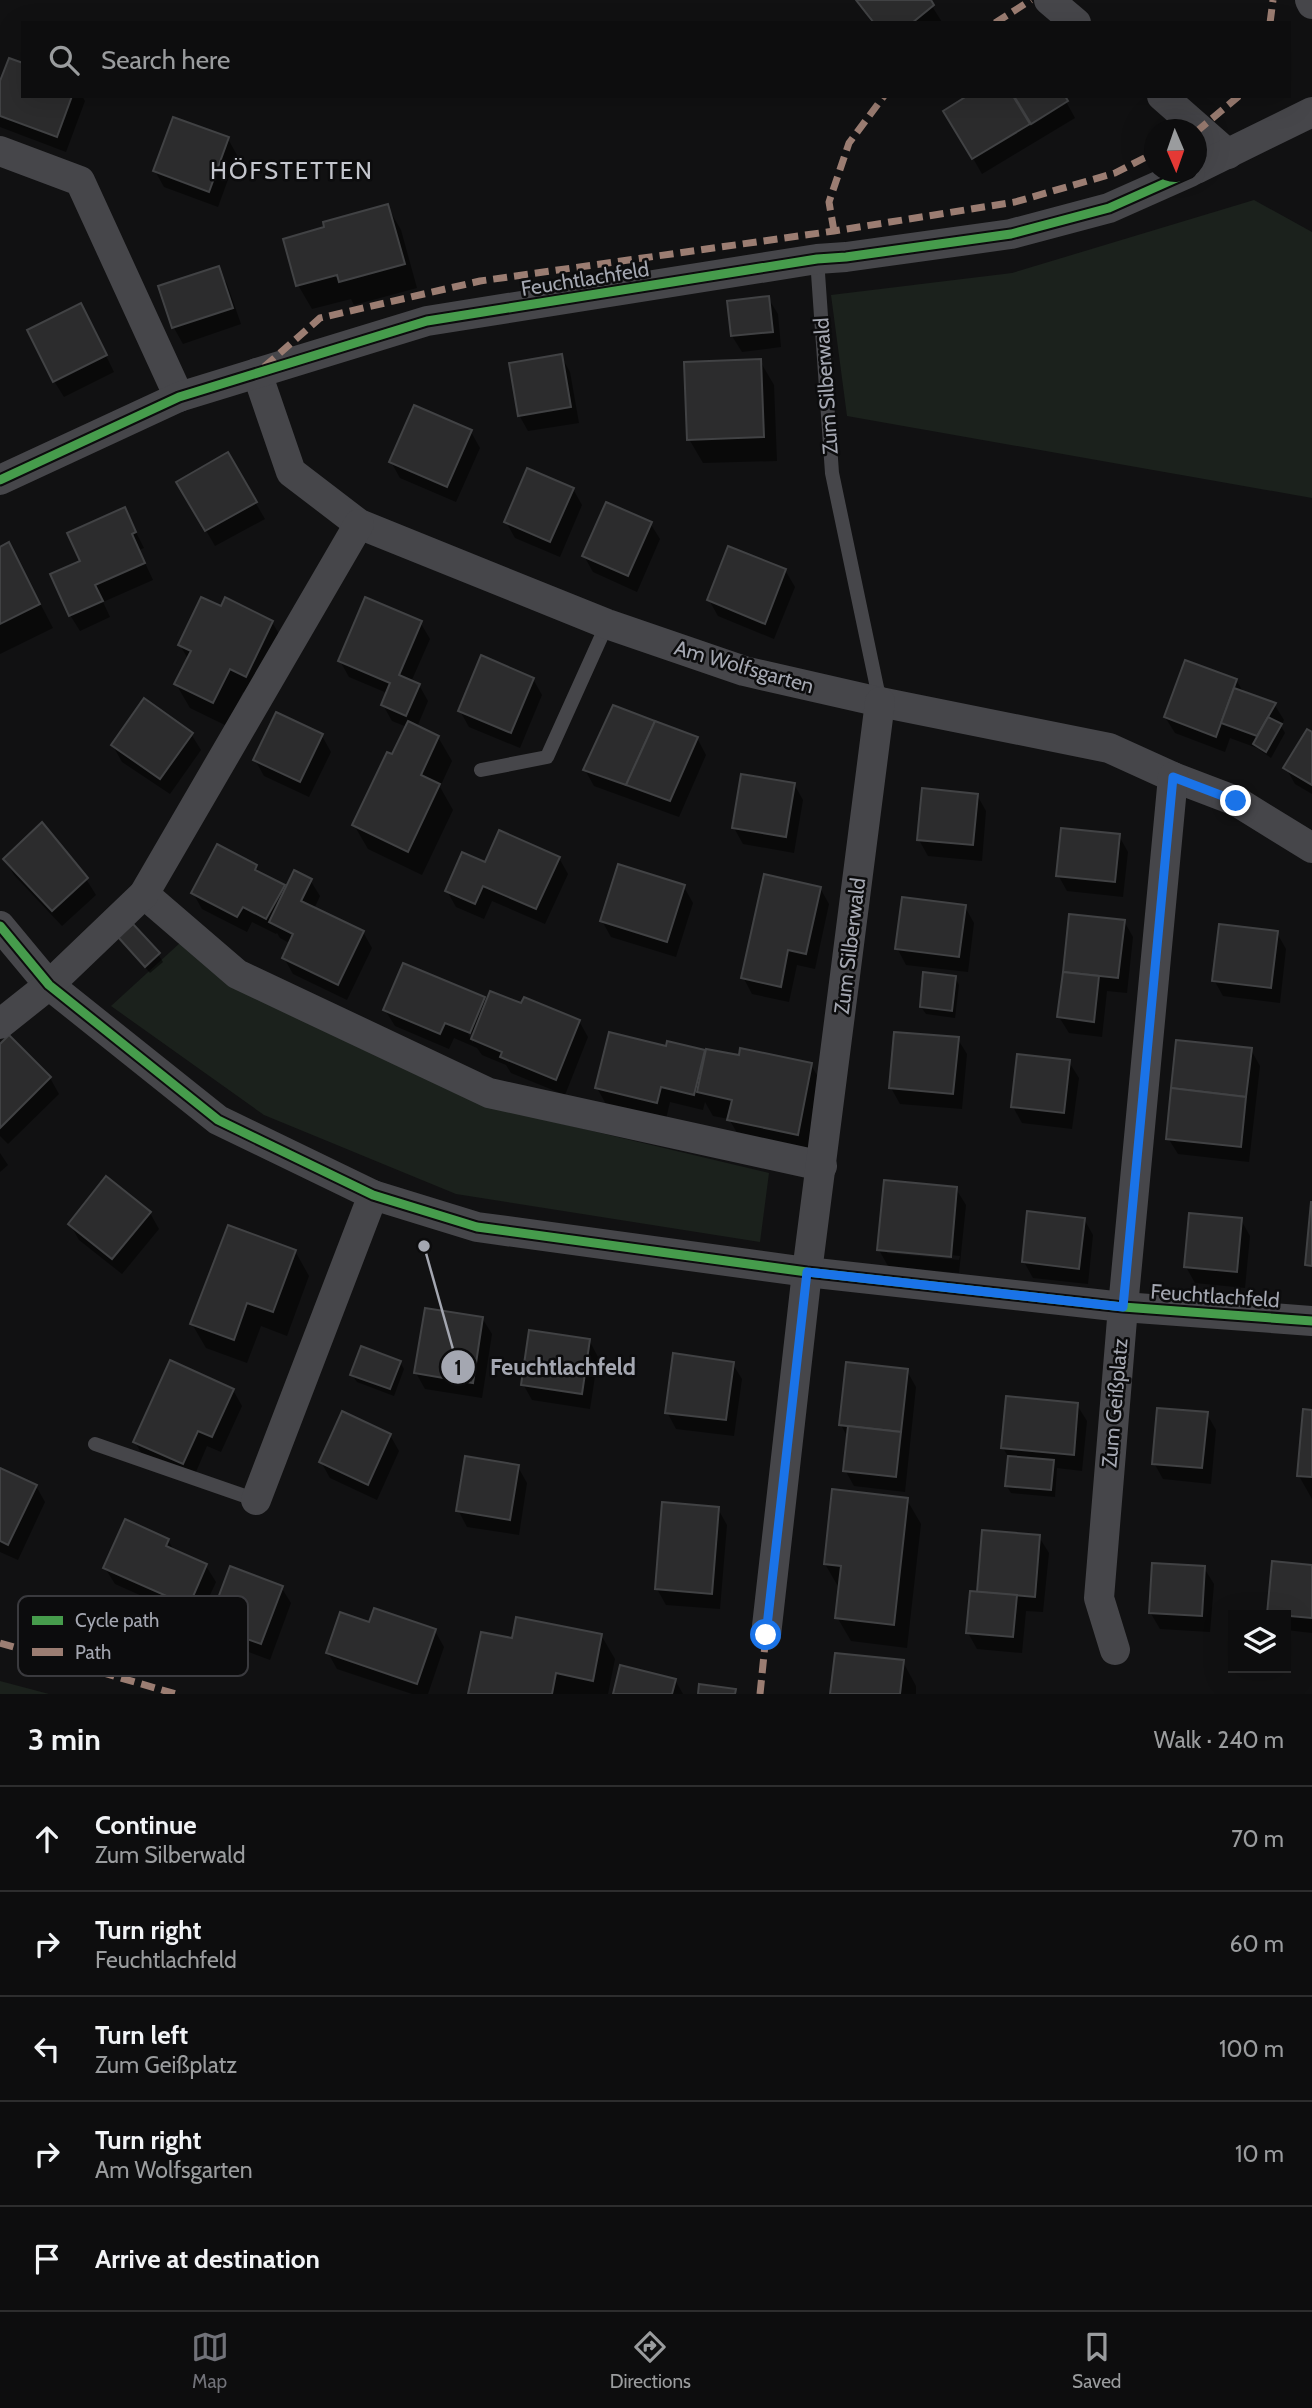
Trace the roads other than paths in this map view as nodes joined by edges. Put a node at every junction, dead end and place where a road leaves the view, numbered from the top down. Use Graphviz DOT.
graph roads {
  1 [pos="1049,0"];
  2 [pos="1074,21"];
  3 [pos="1164,98"];
  4 [pos="1312,112"];
  5 [pos="0,151"];
  6 [pos="1228,155"];
  7 [pos="1207,164"];
  8 [pos="1168,182"];
  9 [pos="817,259"];
  10 [pos="257,373"];
  11 [pos="179,397"];
  12 [pos="0,480"];
  13 [pos="359,524"];
  14 [pos="607,624"];
  15 [pos="880,702"];
  16 [pos="481,770"];
  17 [pos="1173,777"];
  18 [pos="1312,848"];
  19 [pos="144,894"];
  20 [pos="0,926"];
  21 [pos="49,985"];
  22 [pos="0,1024"];
  23 [pos="822,1166"];
  24 [pos="373,1195"];
  25 [pos="807,1272"];
  26 [pos="1123,1307"];
  27 [pos="1312,1321"];
  28 [pos="95,1444"];
  29 [pos="256,1500"];
  30 [pos="766,1635"];
  31 [pos="1115,1650"];
  1 -- 2 [label="street"];
  3 -- 6 [label="street"];
  4 -- 6 [label="street"];
  5 -- 11 [label="street"];
  6 -- 7 [label="street"];
  8 -- 9 [label="street, Feuchtlachfeld"];
  9 -- 10 [label="street, Feuchtlachfeld"];
  9 -- 15 [label="lane, Zum Silberwald"];
  10 -- 11 [label="street, Feuchtlachfeld"];
  10 -- 13 [label="street, Am Wolfsgarten"];
  11 -- 12 [label="street, Feuchtlachfeld"];
  13 -- 14 [label="street, Am Wolfsgarten"];
  13 -- 19 [label="street"];
  14 -- 15 [label="street, Am Wolfsgarten"];
  14 -- 16 [label="lane"];
  15 -- 17 [label="street, Am Wolfsgarten"];
  15 -- 23 [label="street, Zum Silberwald"];
  17 -- 18 [label="street, Am Wolfsgarten"];
  17 -- 26 [label="street, Zum Geißplatz"];
  19 -- 21 [label="street"];
  19 -- 23 [label="street"];
  20 -- 21 [label="street, Feuchtlachfeld"];
  21 -- 22 [label="street"];
  21 -- 24 [label="street, Feuchtlachfeld"];
  23 -- 25 [label="street, Zum Silberwald"];
  24 -- 25 [label="street, Feuchtlachfeld"];
  24 -- 29 [label="street"];
  25 -- 26 [label="street, Feuchtlachfeld"];
  25 -- 30 [label="street, Zum Silberwald"];
  26 -- 27 [label="street, Feuchtlachfeld"];
  26 -- 31 [label="street, Zum Geißplatz"];
  28 -- 29 [label="lane"];
}
